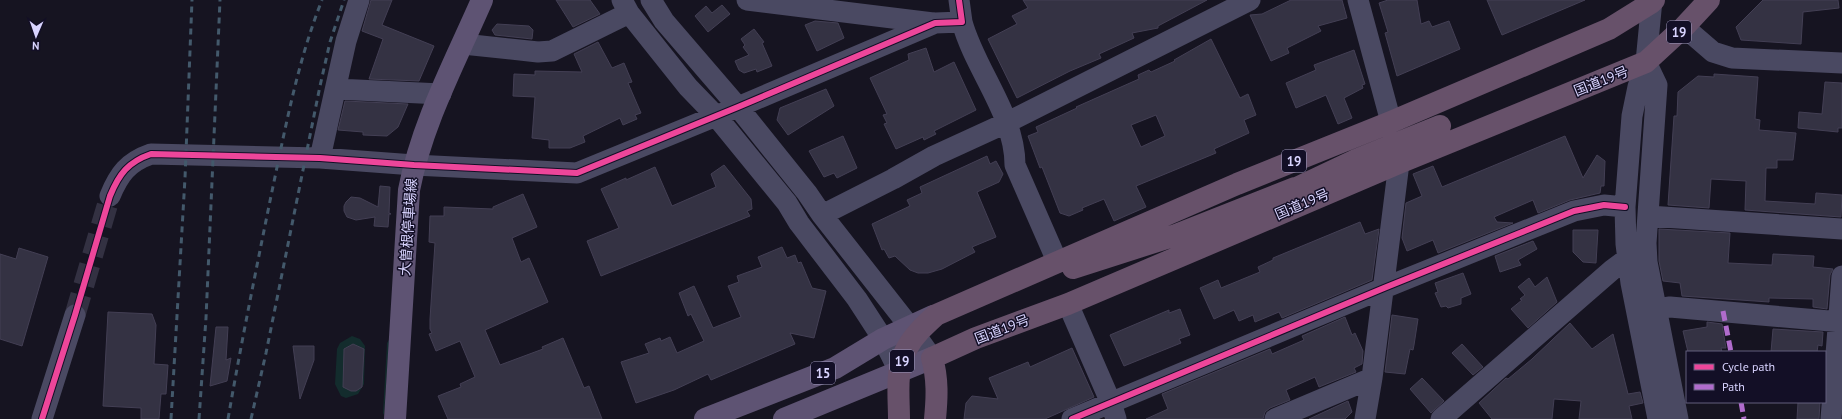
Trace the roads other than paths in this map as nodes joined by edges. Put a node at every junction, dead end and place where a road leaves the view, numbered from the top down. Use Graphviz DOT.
graph roads {
  1 [pos="359,0"];
  2 [pos="482,0"];
  3 [pos="651,0"];
  4 [pos="747,0"];
  5 [pos="959,0"];
  6 [pos="1250,0"];
  7 [pos="1358,0"];
  8 [pos="1709,0"];
  9 [pos="1652,1"];
  10 [pos="626,6"];
  11 [pos="962,22"];
  12 [pos="936,23"];
  13 [pos="1684,27"];
  14 [pos="463,44"];
  15 [pos="1646,62"];
  16 [pos="1842,63"];
  17 [pos="336,89"];
  18 [pos="440,94"];
  19 [pos="738,107"];
  20 [pos="716,116"];
  21 [pos="1391,122"];
  22 [pos="1006,124"];
  23 [pos="1440,126"];
  24 [pos="320,158"];
  25 [pos="1399,163"];
  26 [pos="414,165"];
  27 [pos="1295,188"];
  28 [pos="110,196"];
  29 [pos="1625,207"];
  30 [pos="822,215"];
  31 [pos="1648,216"];
  32 [pos="1842,229"];
  33 [pos="1227,236"];
  34 [pos="1628,258"];
  35 [pos="1057,261"];
  36 [pos="1842,276"];
  37 [pos="1013,280"];
  38 [pos="1384,288"];
  39 [pos="1068,304"];
  40 [pos="1656,309"];
  41 [pos="75,315"];
  42 [pos="1840,322"];
  43 [pos="913,331"];
  44 [pos="976,338"];
  45 [pos="883,339"];
  46 [pos="932,358"];
  47 [pos="899,371"];
  48 [pos="1372,378"];
  49 [pos="938,391"];
  50 [pos="1113,411"];
  51 [pos="42,419"];
  52 [pos="395,419"];
  53 [pos="704,419"];
  54 [pos="784,419"];
  55 [pos="899,419"];
  56 [pos="935,419"];
  57 [pos="1072,419"];
  58 [pos="1275,419"];
  59 [pos="1365,419"];
  60 [pos="1441,419"];
  61 [pos="1658,419"];
  62 [pos="1678,419"];
  63 [pos="1831,419"];
  1 -- 17 [label="street"];
  2 -- 14 [label="main road, 大曽根停車場線"];
  3 -- 19 [label="street"];
  4 -- 12 [label="street"];
  5 -- 11 [label="street"];
  6 -- 22 [label="street"];
  7 -- 21 [label="street"];
  8 -- 13 [label="highway, 国道19号 / 19"];
  9 -- 15 [label="street"];
  9 -- 21 [label="highway, 19"];
  10 -- 14 [label="street"];
  10 -- 20 [label="street"];
  11 -- 12 [label="street"];
  11 -- 22 [label="street"];
  12 -- 19 [label="street"];
  13 -- 15 [label="highway, 国道19号 / 19"];
  13 -- 16 [label="street"];
  14 -- 18 [label="main road, 大曽根停車場線"];
  15 -- 25 [label="highway, 国道19号 / 19"];
  15 -- 29 [label="street"];
  15 -- 31 [label="street"];
  17 -- 18 [label="street"];
  17 -- 24 [label="street"];
  18 -- 26 [label="main road, 大曽根停車場線"];
  19 -- 20 [label="street"];
  19 -- 30 [label="street"];
  20 -- 26 [label="street"];
  20 -- 45 [label="street"];
  21 -- 35 [label="highway, 19"];
  22 -- 30 [label="street"];
  22 -- 35 [label="street"];
  23 -- 27 [label="highway"];
  24 -- 26 [label="street"];
  24 -- 28 [label="street"];
  25 -- 33 [label="highway, 国道19号 / 19"];
  25 -- 38 [label="street"];
  26 -- 52 [label="main road, 大曽根停車場線"];
  27 -- 33 [label="highway"];
  27 -- 37 [label="highway"];
  29 -- 34 [label="street"];
  29 -- 38 [label="street"];
  30 -- 43 [label="street"];
  31 -- 32 [label="street"];
  31 -- 40 [label="street"];
  33 -- 39 [label="highway, 国道19号 / 19"];
  34 -- 60 [label="street"];
  34 -- 61 [label="street"];
  35 -- 37 [label="highway, 19"];
  36 -- 42 [label="street"];
  37 -- 43 [label="highway, 19"];
  38 -- 48 [label="street"];
  38 -- 50 [label="street"];
  39 -- 44 [label="highway, 国道19号 / 19"];
  39 -- 50 [label="street"];
  40 -- 42 [label="street"];
  40 -- 62 [label="street"];
  41 -- 51 [label="street"];
  42 -- 63 [label="street"];
  43 -- 45 [label="main road, 15"];
  43 -- 46 [label="street"];
  43 -- 47 [label="highway, 19"];
  44 -- 46 [label="highway, 国道19号 / 19"];
  44 -- 49 [label="highway"];
  45 -- 47 [label="street"];
  45 -- 53 [label="main road, 15"];
  46 -- 47 [label="main road, 15"];
  46 -- 49 [label="highway, 19"];
  47 -- 54 [label="main road, 15"];
  47 -- 55 [label="highway, 19"];
  48 -- 58 [label="street"];
  48 -- 59 [label="street"];
  49 -- 56 [label="highway, 19"];
  50 -- 57 [label="street"];
}
